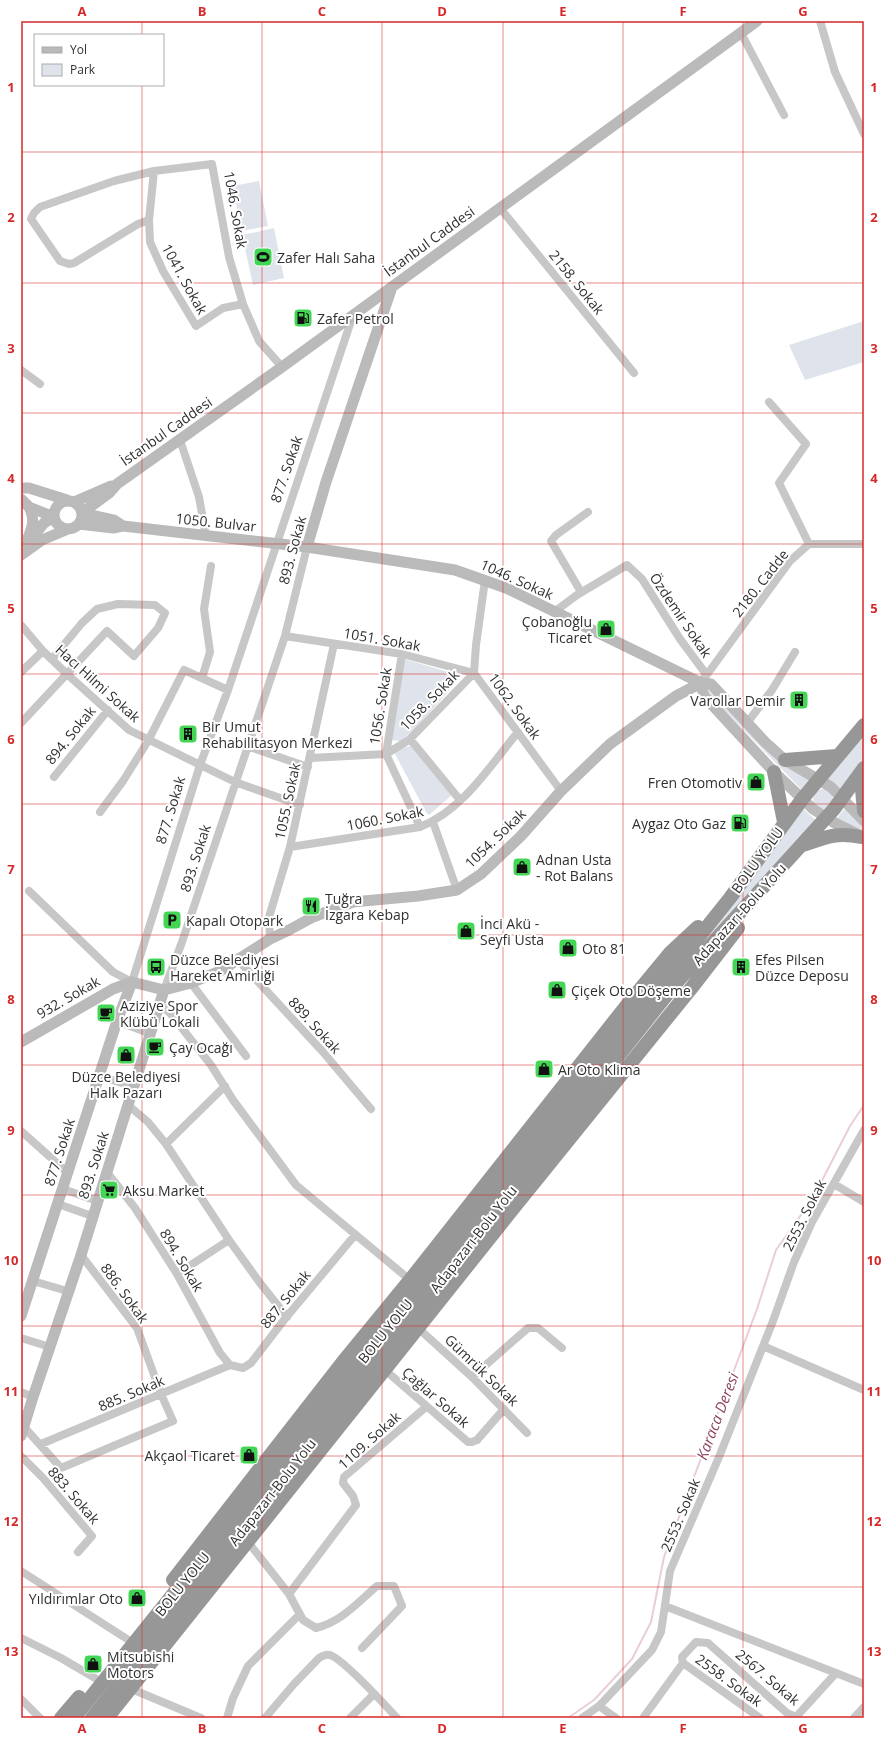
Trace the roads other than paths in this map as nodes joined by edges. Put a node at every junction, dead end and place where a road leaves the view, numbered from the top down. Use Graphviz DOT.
graph roads {
  1 [pos="757,21"];
  2 [pos="820,21"];
  3 [pos="741,33"];
  4 [pos="784,115"];
  5 [pos="864,134"];
  6 [pos="154,171"];
  7 [pos="500,208"];
  8 [pos="148,220"];
  9 [pos="392,287"];
  10 [pos="243,304"];
  11 [pos="353,315"];
  12 [pos="282,367"];
  13 [pos="21,370"];
  14 [pos="634,372"];
  15 [pos="40,384"];
  16 [pos="769,402"];
  17 [pos="180,440"];
  18 [pos="117,484"];
  19 [pos="24,486"];
  20 [pos="21,499"];
  21 [pos="70,501"];
  22 [pos="29,507"];
  23 [pos="588,512"];
  24 [pos="54,517"];
  25 [pos="81,518"];
  26 [pos="68,529"];
  27 [pos="206,536"];
  28 [pos="276,544"];
  29 [pos="810,544"];
  30 [pos="864,544"];
  31 [pos="307,547"];
  32 [pos="24,548"];
  33 [pos="21,555"];
  34 [pos="211,566"];
  35 [pos="485,580"];
  36 [pos="581,592"];
  37 [pos="554,612"];
  38 [pos="21,625"];
  39 [pos="285,636"];
  40 [pos="334,644"];
  41 [pos="43,650"];
  42 [pos="795,652"];
  43 [pos="402,654"];
  44 [pos="52,659"];
  45 [pos="21,672"];
  46 [pos="474,673"];
  47 [pos="67,674"];
  48 [pos="202,678"];
  49 [pos="701,683"];
  50 [pos="228,690"];
  51 [pos="108,710"];
  52 [pos="21,723"];
  53 [pos="747,723"];
  54 [pos="864,725"];
  55 [pos="518,732"];
  56 [pos="410,739"];
  57 [pos="148,740"];
  58 [pos="247,746"];
  59 [pos="386,754"];
  60 [pos="837,756"];
  61 [pos="310,758"];
  62 [pos="785,760"];
  63 [pos="200,764"];
  64 [pos="308,767"];
  65 [pos="864,768"];
  66 [pos="774,772"];
  67 [pos="54,778"];
  68 [pos="235,782"];
  69 [pos="864,782"];
  70 [pos="810,789"];
  71 [pos="561,791"];
  72 [pos="842,798"];
  73 [pos="460,800"];
  74 [pos="300,804"];
  75 [pos="864,810"];
  76 [pos="100,812"];
  77 [pos="826,818"];
  78 [pos="864,820"];
  79 [pos="433,822"];
  80 [pos="784,822"];
  81 [pos="420,827"];
  82 [pos="863,838"];
  83 [pos="802,845"];
  84 [pos="290,847"];
  85 [pos="773,877"];
  86 [pos="456,890"];
  87 [pos="29,891"];
  88 [pos="730,898"];
  89 [pos="270,939"];
  90 [pos="238,960"];
  91 [pos="132,982"];
  92 [pos="191,983"];
  93 [pos="164,990"];
  94 [pos="160,1005"];
  95 [pos="117,1021"];
  96 [pos="151,1034"];
  97 [pos="21,1042"];
  98 [pos="246,1056"];
  99 [pos="100,1076"];
  100 [pos="225,1086"];
  101 [pos="134,1087"];
  102 [pos="128,1105"];
  103 [pos="371,1109"];
  104 [pos="864,1130"];
  105 [pos="21,1131"];
  106 [pos="166,1144"];
  107 [pos="106,1171"];
  108 [pos="68,1173"];
  109 [pos="834,1184"];
  110 [pos="63,1189"];
  111 [pos="97,1201"];
  112 [pos="864,1202"];
  113 [pos="58,1204"];
  114 [pos="92,1216"];
  115 [pos="355,1234"];
  116 [pos="229,1240"];
  117 [pos="81,1255"];
  118 [pos="177,1274"];
  119 [pos="410,1280"];
  120 [pos="33,1281"];
  121 [pos="67,1291"];
  122 [pos="23,1302"];
  123 [pos="21,1316"];
  124 [pos="287,1317"];
  125 [pos="418,1328"];
  126 [pos="21,1338"];
  127 [pos="763,1346"];
  128 [pos="50,1347"];
  129 [pos="562,1348"];
  130 [pos="230,1365"];
  131 [pos="385,1370"];
  132 [pos="472,1377"];
  133 [pos="864,1390"];
  134 [pos="21,1392"];
  135 [pos="161,1394"];
  136 [pos="33,1397"];
  137 [pos="426,1407"];
  138 [pos="504,1409"];
  139 [pos="22,1432"];
  140 [pos="527,1433"];
  141 [pos="41,1444"];
  142 [pos="21,1456"];
  143 [pos="248,1542"];
  144 [pos="78,1552"];
  145 [pos="21,1571"];
  146 [pos="289,1594"];
  147 [pos="665,1606"];
  148 [pos="299,1615"];
  149 [pos="21,1638"];
  150 [pos="127,1639"];
  151 [pos="362,1648"];
  152 [pos="683,1663"];
  153 [pos="836,1673"];
  154 [pos="95,1678"];
  155 [pos="864,1684"];
  156 [pos="130,1688"];
  157 [pos="374,1694"];
  158 [pos="21,1699"];
  159 [pos="599,1706"];
  160 [pos="864,1707"];
  161 [pos="40,1718"];
  162 [pos="62,1718"];
  163 [pos="68,1718"];
  164 [pos="74,1718"];
  165 [pos="92,1718"];
  166 [pos="105,1718"];
  167 [pos="201,1718"];
  168 [pos="227,1718"];
  169 [pos="265,1718"];
  170 [pos="350,1718"];
  171 [pos="397,1718"];
  172 [pos="582,1718"];
  173 [pos="616,1718"];
  174 [pos="643,1718"];
  175 [pos="760,1718"];
  176 [pos="854,1718"];
  1 -- 3 [label="main road, İstanbul Caddesi"];
  2 -- 5 [label="street"];
  3 -- 4 [label="street"];
  3 -- 7 [label="main road, İstanbul Caddesi"];
  6 -- 8 [label="street"];
  6 -- 8 [label="street"];
  6 -- 10 [label="street, 1046. Sokak"];
  7 -- 9 [label="main road, İstanbul Caddesi"];
  7 -- 14 [label="street, 2158. Sokak"];
  8 -- 10 [label="street, 1041. Sokak"];
  9 -- 11 [label="main road, İstanbul Caddesi"];
  9 -- 31 [label="main road, 893. Sokak"];
  10 -- 12 [label="street, 1046. Sokak"];
  11 -- 12 [label="main road, İstanbul Caddesi"];
  11 -- 28 [label="street, 877. Sokak"];
  12 -- 17 [label="main road, İstanbul Caddesi"];
  13 -- 15 [label="street"];
  16 -- 29 [label="street"];
  17 -- 18 [label="main road, İstanbul Caddesi"];
  17 -- 27 [label="street"];
  18 -- 21 [label="main road, İstanbul Caddesi"];
  18 -- 25 [label="main road, İstanbul Caddesi"];
  19 -- 21 [label="main road"];
  20 -- 22 [label="main road"];
  21 -- 24 [label="main road"];
  21 -- 25 [label="main road"];
  22 -- 24 [label="main road"];
  22 -- 32 [label="main road"];
  23 -- 36 [label="street"];
  24 -- 26 [label="main road"];
  24 -- 32 [label="main road"];
  25 -- 26 [label="main road"];
  25 -- 27 [label="main road, 1050. Bulvar"];
  26 -- 33 [label="main road"];
  27 -- 28 [label="main road, 1050. Bulvar"];
  28 -- 31 [label="main road, 1050. Bulvar"];
  28 -- 50 [label="street, 877. Sokak"];
  29 -- 30 [label="street"];
  29 -- 49 [label="street, 2180. Cadde"];
  31 -- 35 [label="main road, 1046. Sokak"];
  31 -- 39 [label="street, 893. Sokak"];
  34 -- 48 [label="street"];
  35 -- 37 [label="main road, 1046. Sokak"];
  35 -- 46 [label="street, 1062. Sokak"];
  36 -- 37 [label="street"];
  36 -- 49 [label="street, Özdemir Sokak"];
  37 -- 49 [label="main road, 1046. Sokak"];
  38 -- 41 [label="street, Hacı Hilmi Sokak"];
  39 -- 40 [label="street, 1051. Sokak"];
  39 -- 58 [label="street, 893. Sokak"];
  40 -- 43 [label="street, 1051. Sokak"];
  40 -- 61 [label="street, 1055. Sokak"];
  41 -- 44 [label="street, Hacı Hilmi Sokak"];
  41 -- 45 [label="street"];
  42 -- 53 [label="street"];
  43 -- 46 [label="street, 1051. Sokak"];
  43 -- 59 [label="street, 1056. Sokak"];
  44 -- 47 [label="street, Hacı Hilmi Sokak"];
  44 -- 47 [label="street"];
  46 -- 55 [label="street, 1062. Sokak"];
  46 -- 56 [label="street, 1058. Sokak"];
  47 -- 51 [label="street, Hacı Hilmi Sokak"];
  47 -- 52 [label="street"];
  48 -- 50 [label="street"];
  48 -- 57 [label="street"];
  49 -- 53 [label="main road, 1046. Sokak"];
  49 -- 66 [label="main road"];
  49 -- 71 [label="main road, 1054. Sokak"];
  50 -- 63 [label="street, 877. Sokak"];
  51 -- 57 [label="street, Hacı Hilmi Sokak"];
  51 -- 67 [label="street, 894. Sokak"];
  53 -- 62 [label="main road, 1046. Sokak"];
  54 -- 60 [label="highway, BOLU YOLU"];
  55 -- 71 [label="street, 1062. Sokak"];
  55 -- 73 [label="street, 1060. Sokak"];
  56 -- 59 [label="street, 1058. Sokak"];
  56 -- 73 [label="street"];
  57 -- 63 [label="street, Hacı Hilmi Sokak"];
  57 -- 76 [label="street"];
  58 -- 64 [label="street"];
  58 -- 68 [label="street, 893. Sokak"];
  59 -- 61 [label="street, 1058. Sokak"];
  59 -- 81 [label="street, 1056. Sokak"];
  60 -- 62 [label="highway"];
  60 -- 70 [label="highway, BOLU YOLU"];
  61 -- 64 [label="street, 1055. Sokak"];
  62 -- 70 [label="main road, 1046. Sokak"];
  63 -- 68 [label="street, Hacı Hilmi Sokak"];
  63 -- 91 [label="street, 877. Sokak"];
  64 -- 74 [label="street, 1055. Sokak"];
  65 -- 72 [label="highway, Adapazarı-Bolu Yolu"];
  66 -- 70 [label="main road"];
  66 -- 80 [label="highway"];
  68 -- 74 [label="street, Hacı Hilmi Sokak"];
  68 -- 93 [label="street, 893. Sokak"];
  69 -- 75 [label="highway"];
  70 -- 72 [label="main road"];
  70 -- 77 [label="main road"];
  70 -- 80 [label="highway, BOLU YOLU"];
  71 -- 86 [label="main road, 1054. Sokak"];
  72 -- 77 [label="highway, Adapazarı-Bolu Yolu"];
  72 -- 78 [label="main road"];
  73 -- 79 [label="street, 1060. Sokak"];
  74 -- 84 [label="street, 1055. Sokak"];
  77 -- 82 [label="main road"];
  77 -- 83 [label="highway, Adapazarı-Bolu Yolu"];
  79 -- 81 [label="street, 1060. Sokak"];
  79 -- 86 [label="street"];
  80 -- 88 [label="highway, BOLU YOLU"];
  81 -- 84 [label="street, 1060. Sokak"];
  82 -- 83 [label="highway"];
  83 -- 85 [label="highway, Adapazarı-Bolu Yolu"];
  84 -- 89 [label="street, 1055. Sokak"];
  85 -- 125 [label="highway"];
  85 -- 165 [label="highway, Adapazarı-Bolu Yolu"];
  86 -- 89 [label="main road, 1054. Sokak"];
  87 -- 91 [label="street"];
  88 -- 119 [label="highway"];
  88 -- 164 [label="highway, BOLU YOLU"];
  89 -- 90 [label="main road, 1054. Sokak"];
  90 -- 92 [label="main road, 1054. Sokak"];
  90 -- 103 [label="street, 889. Sokak"];
  91 -- 93 [label="main road"];
  91 -- 95 [label="main road, 877. Sokak"];
  91 -- 97 [label="main road, 932. Sokak"];
  92 -- 93 [label="main road, 1054. Sokak"];
  92 -- 98 [label="street"];
  93 -- 94 [label="main road, 893. Sokak"];
  94 -- 96 [label="main road, 893. Sokak"];
  94 -- 100 [label="street"];
  95 -- 96 [label="street"];
  95 -- 99 [label="main road, 877. Sokak"];
  96 -- 101 [label="main road, 893. Sokak"];
  99 -- 101 [label="street"];
  99 -- 108 [label="main road, 877. Sokak"];
  100 -- 106 [label="street"];
  100 -- 115 [label="street"];
  101 -- 102 [label="main road, 893. Sokak"];
  102 -- 106 [label="street"];
  102 -- 107 [label="main road, 893. Sokak"];
  104 -- 109 [label="street, 2553. Sokak"];
  105 -- 108 [label="street"];
  106 -- 116 [label="street"];
  107 -- 111 [label="main road, 893. Sokak"];
  107 -- 118 [label="street, 894. Sokak"];
  108 -- 110 [label="main road, 877. Sokak"];
  109 -- 112 [label="street"];
  109 -- 127 [label="street, 2553. Sokak"];
  110 -- 111 [label="street"];
  110 -- 113 [label="main road, 877. Sokak"];
  111 -- 114 [label="main road, 893. Sokak"];
  113 -- 114 [label="street"];
  113 -- 120 [label="main road, 877. Sokak"];
  114 -- 117 [label="main road, 893. Sokak"];
  115 -- 119 [label="street"];
  115 -- 124 [label="street, 887. Sokak"];
  116 -- 118 [label="street"];
  116 -- 124 [label="street"];
  117 -- 121 [label="main road, 893. Sokak"];
  117 -- 135 [label="street, 886. Sokak"];
  118 -- 130 [label="street, 894. Sokak"];
  119 -- 150 [label="highway"];
  120 -- 121 [label="street"];
  120 -- 122 [label="main road, 877. Sokak"];
  121 -- 128 [label="main road, 893. Sokak"];
  122 -- 123 [label="main road, 877. Sokak"];
  124 -- 130 [label="street, 887. Sokak"];
  125 -- 131 [label="highway"];
  125 -- 132 [label="street, Gümrük Sokak"];
  126 -- 128 [label="street"];
  127 -- 133 [label="street"];
  127 -- 147 [label="street, 2553. Sokak"];
  128 -- 136 [label="main road, 893. Sokak"];
  129 -- 132 [label="street"];
  130 -- 135 [label="street, 885. Sokak"];
  131 -- 137 [label="street, Çağlar Sokak"];
  131 -- 143 [label="highway"];
  132 -- 138 [label="street, Gümrük Sokak"];
  134 -- 136 [label="street"];
  135 -- 141 [label="street, 885. Sokak"];
  135 -- 141 [label="street, 886. Sokak"];
  136 -- 139 [label="main road, 893. Sokak"];
  137 -- 138 [label="street, Çağlar Sokak"];
  137 -- 146 [label="street, 1109. Sokak"];
  138 -- 140 [label="street, Gümrük Sokak"];
  139 -- 141 [label="street"];
  142 -- 144 [label="street, 883. Sokak"];
  143 -- 146 [label="street"];
  143 -- 156 [label="highway"];
  145 -- 150 [label="street"];
  146 -- 148 [label="street"];
  147 -- 153 [label="street"];
  147 -- 159 [label="street, 2553. Sokak"];
  148 -- 151 [label="street"];
  148 -- 168 [label="street"];
  149 -- 154 [label="street"];
  150 -- 154 [label="highway"];
  152 -- 153 [label="street, 2567. Sokak"];
  152 -- 174 [label="street"];
  152 -- 175 [label="street, 2558. Sokak"];
  153 -- 155 [label="street"];
  154 -- 162 [label="highway"];
  154 -- 163 [label="highway"];
  156 -- 166 [label="highway"];
  156 -- 167 [label="street"];
  157 -- 169 [label="street"];
  157 -- 170 [label="street"];
  157 -- 171 [label="street"];
  158 -- 161 [label="street"];
  159 -- 172 [label="street, 2553. Sokak"];
  159 -- 173 [label="street"];
  160 -- 176 [label="street"];
}
